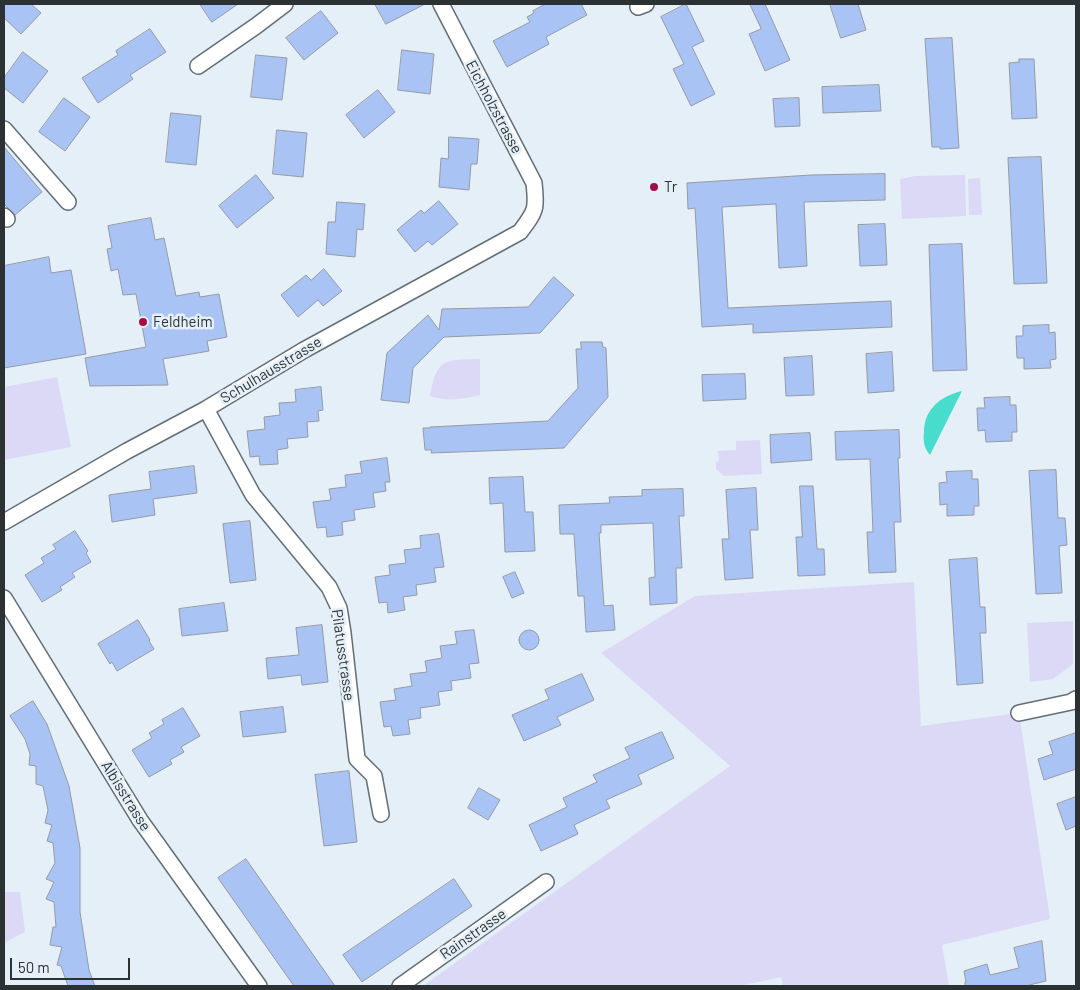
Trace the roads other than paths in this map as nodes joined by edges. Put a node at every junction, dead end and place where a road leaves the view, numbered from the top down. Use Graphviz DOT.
graph roads {
  1 [pos="285,4"];
  2 [pos="441,4"];
  3 [pos="198,66"];
  4 [pos="4,129"];
  5 [pos="68,202"];
  6 [pos="534,213"];
  7 [pos="206,408"];
  8 [pos="4,522"];
  9 [pos="4,598"];
  10 [pos="1076,699"];
  11 [pos="1020,713"];
  12 [pos="380,814"];
  13 [pos="546,882"];
  14 [pos="259,986"];
  15 [pos="400,986"];
  1 -- 3 [label="street"];
  2 -- 6 [label="street, Eichholzstrasse"];
  4 -- 5 [label="street"];
  6 -- 7 [label="street, Schulhausstrasse"];
  7 -- 8 [label="street, Schulhausstrasse"];
  7 -- 12 [label="street, Pilatusstrasse"];
  9 -- 14 [label="street, Albisstrasse"];
  10 -- 11 [label="street"];
  13 -- 15 [label="street, Rainstrasse"];
}
